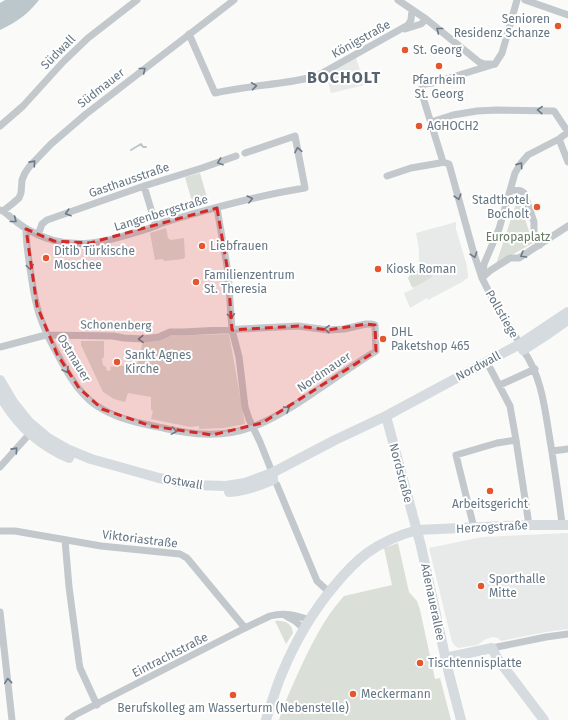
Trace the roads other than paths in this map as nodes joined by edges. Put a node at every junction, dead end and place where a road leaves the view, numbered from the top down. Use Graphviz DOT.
graph roads {
  1 [pos="137,0"];
  2 [pos="234,0"];
  3 [pos="398,0"];
  4 [pos="517,0"];
  5 [pos="525,0"];
  6 [pos="412,10"];
  7 [pos="568,15"];
  8 [pos="426,19"];
  9 [pos="400,30"];
  10 [pos="189,34"];
  11 [pos="495,64"];
  12 [pos="431,122"];
  13 [pos="0,126"];
  14 [pos="568,132"];
  15 [pos="559,139"];
  16 [pos="245,153"];
  17 [pos="236,156"];
  18 [pos="568,162"];
  19 [pos="446,163"];
  20 [pos="387,176"];
  21 [pos="144,186"];
  22 [pos="511,189"];
  23 [pos="217,208"];
  24 [pos="2,210"];
  25 [pos="156,226"];
  26 [pos="568,226"];
  27 [pos="26,229"];
  28 [pos="38,235"];
  29 [pos="540,245"];
  30 [pos="482,278"];
  31 [pos="568,312"];
  32 [pos="568,320"];
  33 [pos="366,324"];
  34 [pos="232,330"];
  35 [pos="47,335"];
  36 [pos="0,347"];
  37 [pos="522,347"];
  38 [pos="490,368"];
  39 [pos="535,370"];
  40 [pos="0,380"];
  41 [pos="500,386"];
  42 [pos="0,395"];
  43 [pos="386,418"];
  44 [pos="253,427"];
  45 [pos="32,431"];
  46 [pos="516,440"];
  47 [pos="568,448"];
  48 [pos="552,451"];
  49 [pos="0,467"];
  50 [pos="275,479"];
  51 [pos="565,524"];
  52 [pos="529,525"];
  53 [pos="474,528"];
  54 [pos="417,530"];
  55 [pos="0,531"];
  56 [pos="65,540"];
  57 [pos="329,592"];
  58 [pos="0,612"];
  59 [pos="284,614"];
  60 [pos="309,620"];
  61 [pos="245,628"];
  62 [pos="304,629"];
  63 [pos="568,634"];
  64 [pos="492,648"];
  65 [pos="445,658"];
  66 [pos="97,705"];
  67 [pos="539,718"];
  68 [pos="12,720"];
  69 [pos="68,720"];
  70 [pos="266,720"];
  71 [pos="461,720"];
  1 -- 13 [label="street, Südwall"];
  2 -- 10 [label="street, Südmauer"];
  3 -- 6 [label="street"];
  4 -- 11 [label="street"];
  5 -- 7 [label="street"];
  6 -- 8 [label="street"];
  6 -- 9 [label="street, Königstraße"];
  8 -- 9 [label="street"];
  11 -- 8 [label="street, one-way"];
  10 -- 9 [label="street, Königstraße, one-way"];
  24 -- 10 [label="street, Südmauer, one-way"];
  11 -- 12 [label="street, Pollstiege"];
  14 -- 12 [label="street, one-way"];
  12 -- 19 [label="street, Pollstiege"];
  14 -- 15 [label="street"];
  15 -- 18 [label="street"];
  22 -- 15 [label="street, one-way"];
  23 -- 16 [label="street, Langenbergstraße, one-way"];
  17 -- 21 [label="street, Gasthausstraße, one-way"];
  19 -- 20 [label="street"];
  19 -- 30 [label="street, Pollstiege, one-way"];
  21 -- 25 [label="street"];
  21 -- 28 [label="street, Gasthausstraße, one-way"];
  22 -- 29 [label="street"];
  22 -- 30 [label="street"];
  23 -- 25 [label="street, Langenbergstraße"];
  23 -- 34 [label="street, one-way"];
  24 -- 27 [label="street, Langenbergstraße, one-way"];
  25 -- 28 [label="street, Langenbergstraße"];
  26 -- 29 [label="street"];
  27 -- 28 [label="street, Langenbergstraße"];
  27 -- 35 [label="street, Ostmauer, one-way"];
  29 -- 30 [label="street, one-way"];
  30 -- 37 [label="street, Pollstiege"];
  31 -- 37 [label="main road, Nordwall"];
  32 -- 37 [label="main road, Nordwall"];
  33 -- 34 [label="street, Schonenberg, one-way"];
  44 -- 33 [label="street, Nordmauer, one-way"];
  34 -- 35 [label="street, Schonenberg, one-way"];
  34 -- 44 [label="street"];
  35 -- 36 [label="street, Schonenberg"];
  35 -- 44 [label="street, Ostmauer, one-way"];
  37 -- 38 [label="main road, Nordwall"];
  37 -- 39 [label="street, Pollstiege"];
  37 -- 43 [label="main road, Nordwall"];
  38 -- 41 [label="street"];
  38 -- 43 [label="main road, Nordwall"];
  39 -- 41 [label="street"];
  39 -- 48 [label="street, Pollstiege"];
  40 -- 45 [label="main road, Ostwall"];
  41 -- 46 [label="street"];
  42 -- 45 [label="main road, Ostwall"];
  43 -- 50 [label="main road, Ostwall"];
  43 -- 54 [label="main road, Nordstraße"];
  44 -- 50 [label="street"];
  49 -- 45 [label="street, one-way"];
  45 -- 50 [label="main road, Ostwall"];
  46 -- 52 [label="street"];
  46 -- 53 [label="street"];
  47 -- 48 [label="street"];
  48 -- 51 [label="street, Pollstiege"];
  50 -- 57 [label="street"];
  51 -- 52 [label="main road, Herzogstraße"];
  52 -- 53 [label="main road, Herzogstraße"];
  53 -- 54 [label="main road, Herzogstraße"];
  54 -- 57 [label="main road, Herzogstraße"];
  54 -- 65 [label="main road, Adenauerallee"];
  55 -- 56 [label="street, Viktoriastraße"];
  56 -- 61 [label="street, Viktoriastraße"];
  56 -- 66 [label="street"];
  57 -- 60 [label="main road, Herzogstraße"];
  68 -- 58 [label="street, one-way"];
  59 -- 60 [label="street, Eintrachtstraße"];
  59 -- 61 [label="street, Eintrachtstraße"];
  59 -- 62 [label="street"];
  60 -- 62 [label="main road, Herzogstraße"];
  61 -- 66 [label="street, Eintrachtstraße"];
  62 -- 70 [label="main road, Herzogstraße"];
  63 -- 64 [label="street"];
  64 -- 65 [label="main road"];
  64 -- 67 [label="main road"];
  65 -- 71 [label="main road, Adenauerallee"];
  66 -- 69 [label="street, Eintrachtstraße"];
}
